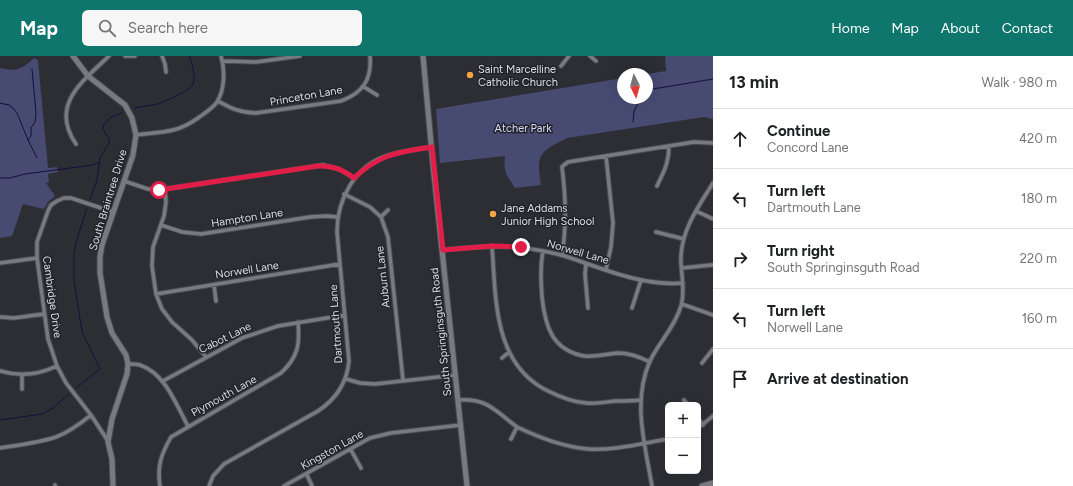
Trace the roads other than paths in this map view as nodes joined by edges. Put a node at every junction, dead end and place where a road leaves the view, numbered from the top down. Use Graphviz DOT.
graph roads {
  1 [pos="73,56"];
  2 [pos="109,56"];
  3 [pos="125,56"];
  4 [pos="135,56"];
  5 [pos="162,56"];
  6 [pos="221,56"];
  7 [pos="300,56"];
  8 [pos="370,56"];
  9 [pos="424,56"];
  10 [pos="568,56"];
  11 [pos="590,56"];
  12 [pos="222,61"];
  13 [pos="596,61"];
  14 [pos="561,66"];
  15 [pos="166,72"];
  16 [pos="88,76"];
  17 [pos="364,86"];
  18 [pos="377,95"];
  19 [pos="218,101"];
  20 [pos="136,135"];
  21 [pos="713,143"];
  22 [pos="76,144"];
  23 [pos="669,146"];
  24 [pos="432,147"];
  25 [pos="606,156"];
  26 [pos="354,178"];
  27 [pos="124,181"];
  28 [pos="713,183"];
  29 [pos="657,186"];
  30 [pos="165,190"];
  31 [pos="344,194"];
  32 [pos="388,210"];
  33 [pos="696,211"];
  34 [pos="113,212"];
  35 [pos="337,217"];
  36 [pos="381,217"];
  37 [pos="713,219"];
  38 [pos="161,225"];
  39 [pos="656,232"];
  40 [pos="684,239"];
  41 [pos="492,246"];
  42 [pos="443,250"];
  43 [pos="543,251"];
  44 [pos="562,255"];
  45 [pos="37,258"];
  46 [pos="0,263"];
  47 [pos="340,264"];
  48 [pos="586,264"];
  49 [pos="712,265"];
  50 [pos="682,268"];
  51 [pos="606,269"];
  52 [pos="641,280"];
  53 [pos="214,284"];
  54 [pos="683,284"];
  55 [pos="156,294"];
  56 [pos="216,301"];
  57 [pos="682,304"];
  58 [pos="588,308"];
  59 [pos="632,308"];
  60 [pos="44,314"];
  61 [pos="345,315"];
  62 [pos="713,315"];
  63 [pos="0,317"];
  64 [pos="298,322"];
  65 [pos="713,349"];
  66 [pos="509,352"];
  67 [pos="206,357"];
  68 [pos="502,358"];
  69 [pos="650,362"];
  70 [pos="702,363"];
  71 [pos="128,364"];
  72 [pos="57,366"];
  73 [pos="0,371"];
  74 [pos="22,375"];
  75 [pos="456,375"];
  76 [pos="346,379"];
  77 [pos="403,380"];
  78 [pos="163,381"];
  79 [pos="22,389"];
  80 [pos="458,400"];
  81 [pos="640,400"];
  82 [pos="91,415"];
  83 [pos="713,416"];
  84 [pos="701,422"];
  85 [pos="461,425"];
  86 [pos="703,425"];
  87 [pos="188,426"];
  88 [pos="518,427"];
  89 [pos="511,439"];
  90 [pos="665,440"];
  91 [pos="108,442"];
  92 [pos="644,443"];
  93 [pos="0,448"];
  94 [pos="351,450"];
  95 [pos="361,468"];
  96 [pos="307,475"];
  97 [pos="713,483"];
  98 [pos="112,486"];
  99 [pos="160,486"];
  100 [pos="209,486"];
  101 [pos="284,486"];
  102 [pos="312,486"];
  103 [pos="467,486"];
  104 [pos="652,486"];
  105 [pos="702,486"];
  1 -- 16 [label="street, South Braintree Drive"];
  2 -- 16 [label="street"];
  3 -- 4 [label="street"];
  5 -- 15 [label="street"];
  6 -- 12 [label="street"];
  7 -- 12 [label="street"];
  8 -- 17 [label="street"];
  9 -- 24 [label="street, South Springinsguth Road"];
  10 -- 14 [label="street"];
  11 -- 13 [label="street"];
  12 -- 19 [label="street"];
  16 -- 20 [label="street, South Braintree Drive"];
  16 -- 22 [label="street"];
  17 -- 18 [label="street"];
  17 -- 19 [label="street, Princeton Lane"];
  19 -- 20 [label="street"];
  20 -- 27 [label="street, South Braintree Drive"];
  21 -- 23 [label="street"];
  23 -- 25 [label="street"];
  23 -- 29 [label="street"];
  24 -- 26 [label="street, Dartmouth Lane"];
  24 -- 42 [label="street, South Springinsguth Road"];
  25 -- 44 [label="street"];
  25 -- 51 [label="street"];
  26 -- 30 [label="street"];
  26 -- 31 [label="street, Dartmouth Lane"];
  27 -- 30 [label="street"];
  27 -- 34 [label="street, South Braintree Drive"];
  28 -- 33 [label="street"];
  30 -- 38 [label="street"];
  31 -- 35 [label="street, Dartmouth Lane"];
  31 -- 36 [label="street"];
  32 -- 36 [label="street"];
  33 -- 37 [label="street"];
  33 -- 40 [label="street"];
  34 -- 45 [label="street, Cambridge Drive"];
  34 -- 71 [label="street, South Braintree Drive"];
  35 -- 38 [label="street, Hampton Lane"];
  35 -- 47 [label="street, Dartmouth Lane"];
  36 -- 77 [label="street, Auburn Lane"];
  38 -- 55 [label="street"];
  39 -- 40 [label="street"];
  40 -- 50 [label="street"];
  41 -- 42 [label="street, Norwell Lane"];
  41 -- 43 [label="street, Norwell Lane"];
  41 -- 66 [label="street"];
  42 -- 75 [label="street, South Springinsguth Road"];
  43 -- 44 [label="street, Norwell Lane"];
  43 -- 69 [label="street"];
  44 -- 48 [label="street, Norwell Lane"];
  45 -- 46 [label="street"];
  45 -- 60 [label="street, Cambridge Drive"];
  47 -- 53 [label="street, Norwell Lane"];
  47 -- 61 [label="street, Dartmouth Lane"];
  48 -- 51 [label="street, Norwell Lane"];
  48 -- 58 [label="street"];
  49 -- 50 [label="street"];
  50 -- 54 [label="street"];
  51 -- 52 [label="street, Norwell Lane"];
  52 -- 54 [label="street, Norwell Lane"];
  52 -- 59 [label="street"];
  53 -- 55 [label="street, Norwell Lane"];
  53 -- 56 [label="street"];
  54 -- 57 [label="street"];
  55 -- 67 [label="street"];
  57 -- 62 [label="street"];
  57 -- 69 [label="street"];
  60 -- 63 [label="street"];
  60 -- 72 [label="street, Cambridge Drive"];
  61 -- 64 [label="street, Cabot Lane"];
  61 -- 76 [label="street, Dartmouth Lane"];
  64 -- 67 [label="street, Cabot Lane"];
  64 -- 87 [label="street, Plymouth Lane"];
  65 -- 70 [label="street"];
  66 -- 68 [label="street"];
  66 -- 81 [label="street"];
  67 -- 78 [label="street, Cabot Lane"];
  69 -- 81 [label="street"];
  71 -- 78 [label="street"];
  71 -- 91 [label="street"];
  72 -- 74 [label="street"];
  72 -- 82 [label="street, Cambridge Drive"];
  73 -- 74 [label="street"];
  74 -- 79 [label="street"];
  75 -- 77 [label="street"];
  75 -- 80 [label="street, South Springinsguth Road"];
  76 -- 77 [label="street"];
  76 -- 100 [label="street, Dartmouth Lane"];
  78 -- 87 [label="street"];
  80 -- 85 [label="street, South Springinsguth Road"];
  80 -- 88 [label="street"];
  81 -- 92 [label="street"];
  82 -- 91 [label="street, Cambridge Drive"];
  82 -- 93 [label="street"];
  83 -- 86 [label="street"];
  84 -- 86 [label="street"];
  85 -- 94 [label="street, Kingston Lane"];
  85 -- 103 [label="street, South Springinsguth Road"];
  87 -- 99 [label="street, Plymouth Lane"];
  88 -- 89 [label="street"];
  88 -- 92 [label="street"];
  90 -- 92 [label="street"];
  91 -- 98 [label="street"];
  92 -- 104 [label="street"];
  94 -- 95 [label="street"];
  94 -- 96 [label="street, Kingston Lane"];
  96 -- 101 [label="street, Kingston Lane"];
  96 -- 102 [label="street"];
  97 -- 105 [label="street"];
}
